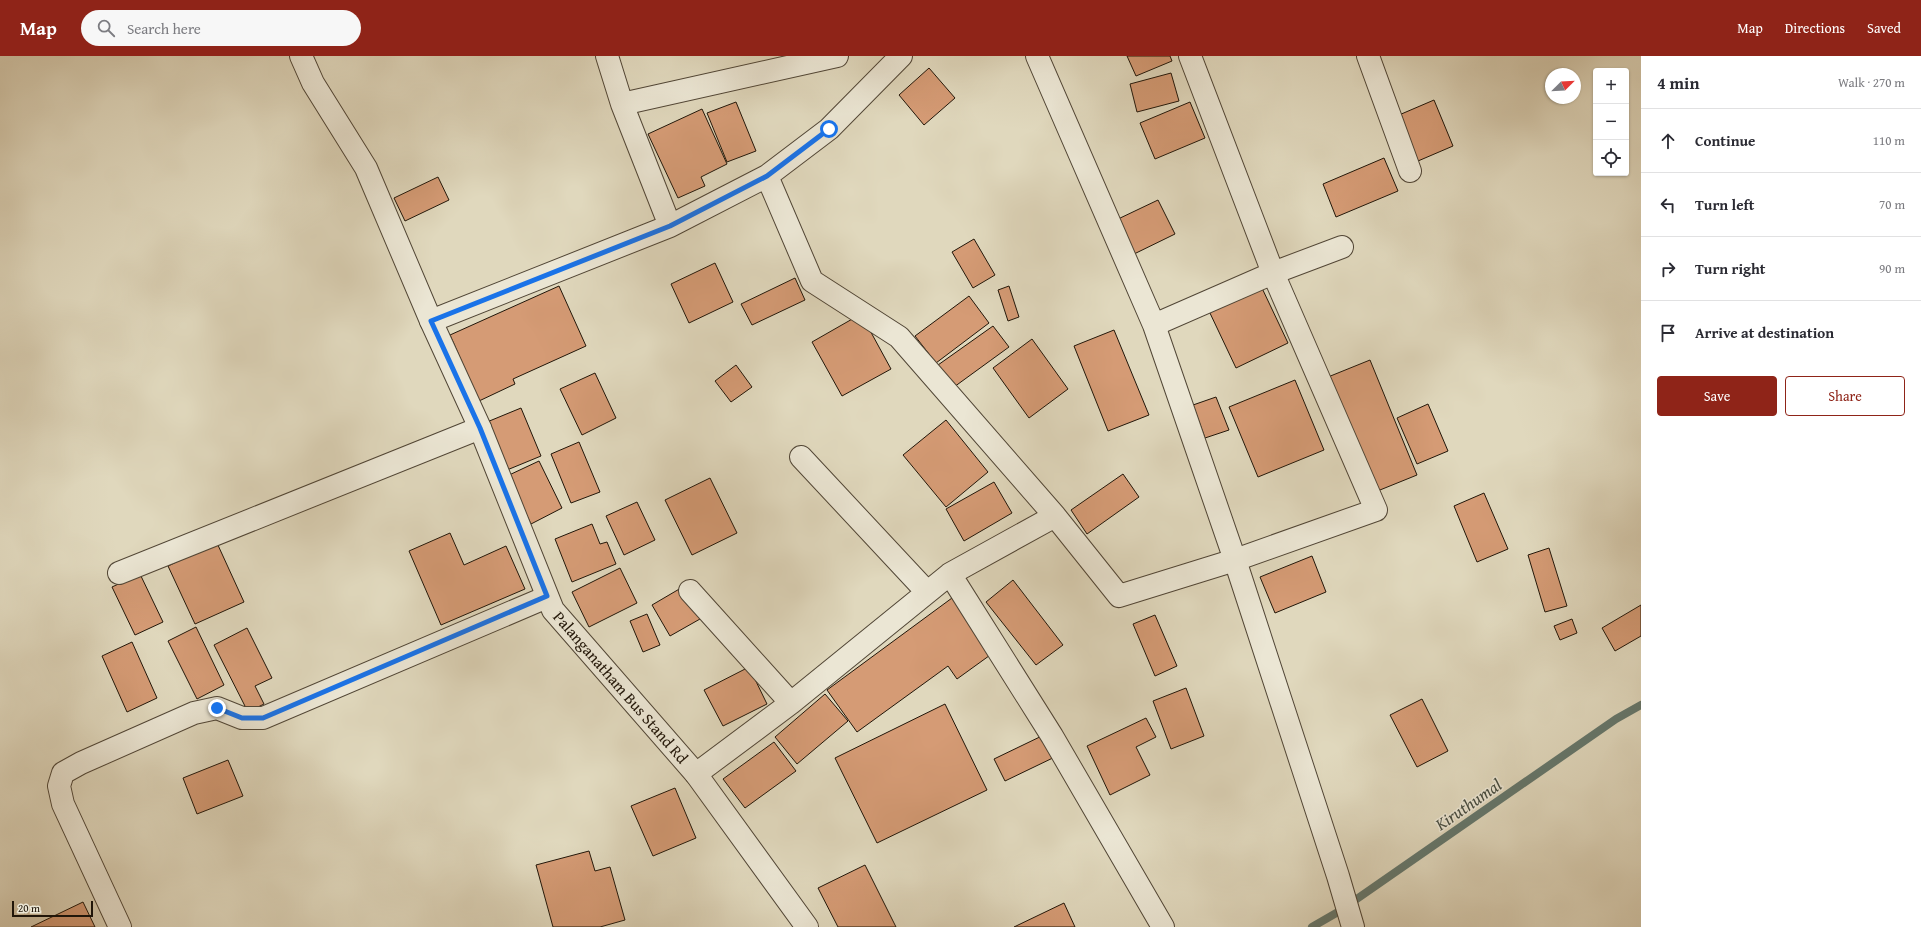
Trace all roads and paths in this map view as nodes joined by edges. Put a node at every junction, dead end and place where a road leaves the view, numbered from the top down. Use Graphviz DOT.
graph roads {
  1 [pos="301,56"];
  2 [pos="607,56"];
  3 [pos="838,56"];
  4 [pos="901,56"];
  5 [pos="1037,56"];
  6 [pos="1190,56"];
  7 [pos="1368,56"];
  8 [pos="622,104"];
  9 [pos="1410,171"];
  10 [pos="767,176"];
  11 [pos="670,226"];
  12 [pos="1342,247"];
  13 [pos="1273,272"];
  14 [pos="431,321"];
  15 [pos="1154,325"];
  16 [pos="480,428"];
  17 [pos="802,457"];
  18 [pos="1055,516"];
  19 [pos="1235,560"];
  20 [pos="119,573"];
  21 [pos="950,574"];
  22 [pos="690,591"];
  23 [pos="928,592"];
  24 [pos="547,596"];
  25 [pos="791,703"];
  26 [pos="696,774"];
  27 [pos="120,927"];
  28 [pos="807,927"];
  29 [pos="1163,927"];
  30 [pos="1353,927"];
  1 -- 14 [label="street, Palanganatham Bus Stand Rd"];
  2 -- 8 [label="street"];
  3 -- 8 [label="street"];
  4 -- 10 [label="street"];
  5 -- 15 [label="street"];
  6 -- 13 [label="street"];
  7 -- 9 [label="street"];
  8 -- 11 [label="street"];
  10 -- 11 [label="street"];
  10 -- 18 [label="street"];
  11 -- 14 [label="street"];
  12 -- 13 [label="street"];
  13 -- 15 [label="street"];
  13 -- 19 [label="street"];
  14 -- 16 [label="street, Palanganatham Bus Stand Rd"];
  15 -- 19 [label="street"];
  16 -- 20 [label="street"];
  16 -- 24 [label="street, Palanganatham Bus Stand Rd"];
  17 -- 23 [label="street"];
  18 -- 19 [label="street"];
  18 -- 21 [label="street"];
  19 -- 30 [label="street"];
  21 -- 23 [label="street"];
  21 -- 29 [label="street"];
  22 -- 25 [label="street"];
  23 -- 25 [label="street"];
  24 -- 26 [label="street, Palanganatham Bus Stand Rd"];
  24 -- 27 [label="street"];
  25 -- 26 [label="street"];
  26 -- 28 [label="street, Palanganatham Bus Stand Rd"];
}
